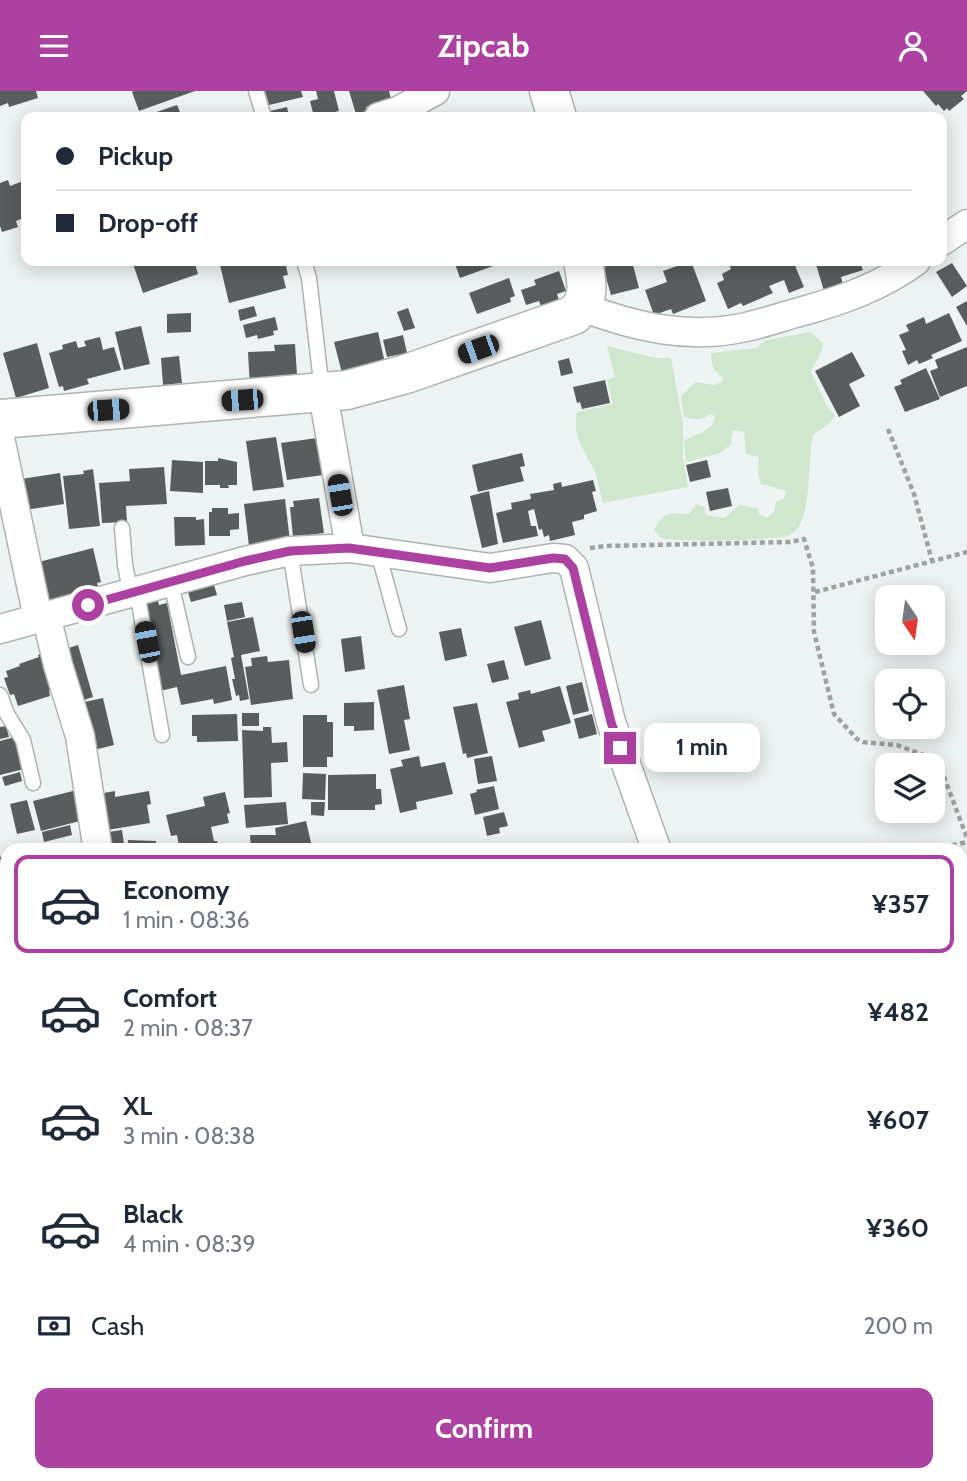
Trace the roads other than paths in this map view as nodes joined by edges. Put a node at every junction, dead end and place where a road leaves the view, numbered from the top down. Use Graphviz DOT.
graph roads {
  1 [pos="256,91"];
  2 [pos="435,91"];
  3 [pos="549,91"];
  4 [pos="262,112"];
  5 [pos="395,112"];
  6 [pos="555,112"];
  7 [pos="967,224"];
  8 [pos="947,238"];
  9 [pos="305,266"];
  10 [pos="584,266"];
  11 [pos="908,266"];
  12 [pos="582,307"];
  13 [pos="323,394"];
  14 [pos="0,419"];
  15 [pos="0,438"];
  16 [pos="122,528"];
  17 [pos="349,548"];
  18 [pos="290,551"];
  19 [pos="378,552"];
  20 [pos="171,583"];
  21 [pos="134,593"];
  22 [pos="42,617"];
  23 [pos="0,629"];
  24 [pos="400,629"];
  25 [pos="188,657"];
  26 [pos="312,685"];
  27 [pos="0,695"];
  28 [pos="162,735"];
  29 [pos="33,783"];
  30 [pos="98,843"];
  31 [pos="654,843"];
  1 -- 4 [label="lane"];
  2 -- 5 [label="street"];
  3 -- 6 [label="street"];
  7 -- 8 [label="street"];
  9 -- 13 [label="lane"];
  10 -- 12 [label="street"];
  11 -- 12 [label="street"];
  12 -- 13 [label="street"];
  13 -- 14 [label="street"];
  13 -- 17 [label="street"];
  15 -- 22 [label="street"];
  16 -- 21 [label="lane"];
  17 -- 18 [label="street"];
  17 -- 19 [label="street"];
  18 -- 20 [label="street"];
  18 -- 26 [label="lane"];
  19 -- 24 [label="lane"];
  19 -- 31 [label="street"];
  20 -- 21 [label="street"];
  20 -- 25 [label="lane"];
  21 -- 22 [label="street"];
  21 -- 28 [label="lane"];
  22 -- 23 [label="street"];
  22 -- 30 [label="street"];
  27 -- 29 [label="lane"];
}
